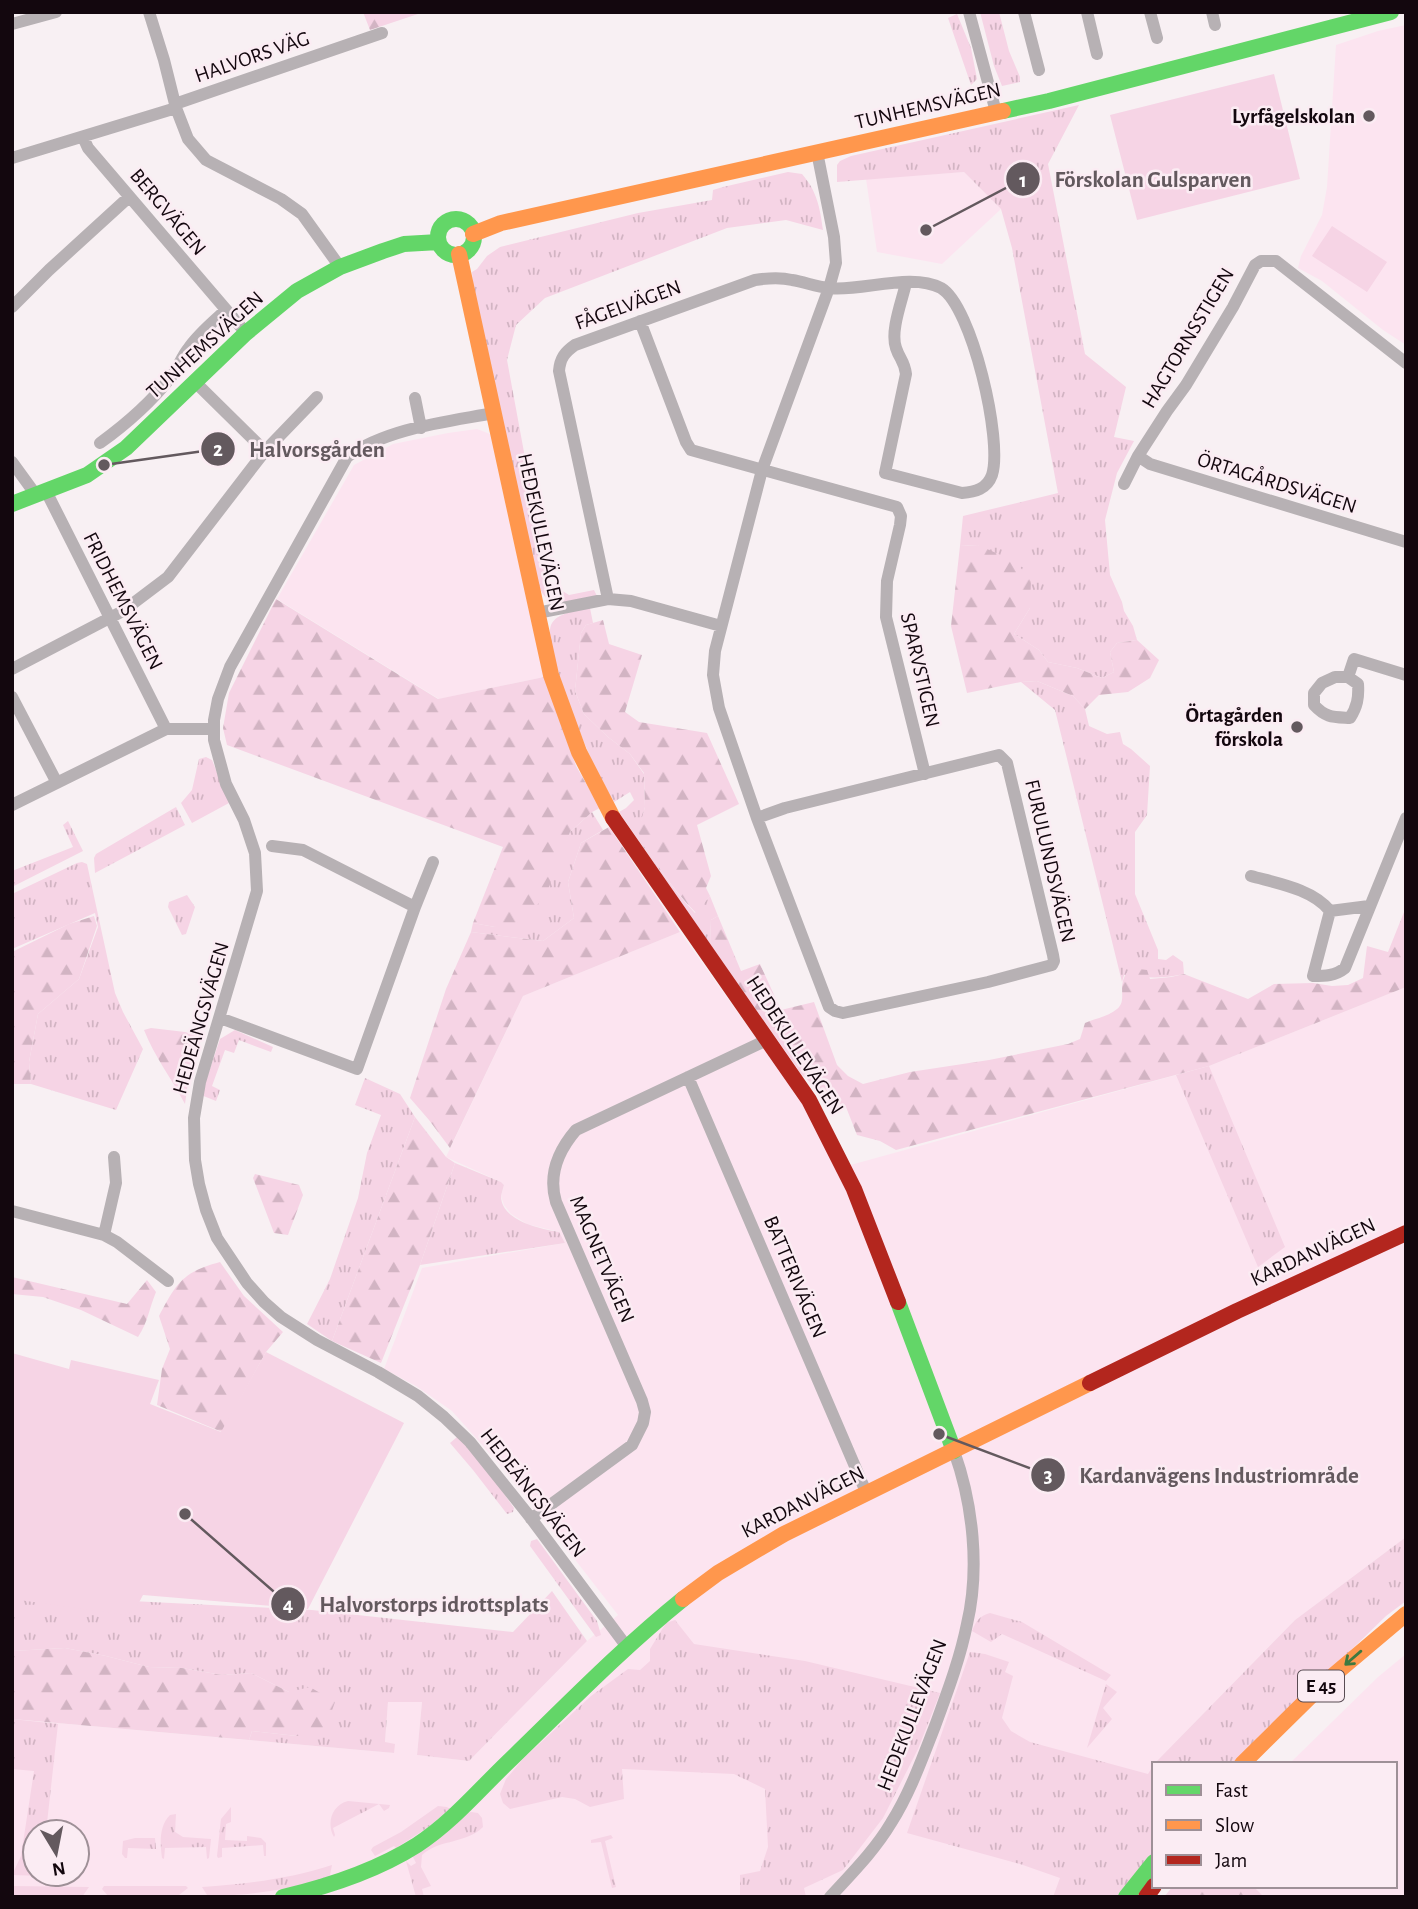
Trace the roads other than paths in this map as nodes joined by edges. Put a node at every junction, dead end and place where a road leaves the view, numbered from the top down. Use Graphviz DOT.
graph roads {
  1 [pos="149,12"];
  2 [pos="969,12"];
  3 [pos="1024,12"];
  4 [pos="1087,12"];
  5 [pos="1150,12"];
  6 [pos="1391,12"];
  7 [pos="48,13"];
  8 [pos="12,24"];
  9 [pos="382,33"];
  10 [pos="1157,38"];
  11 [pos="1097,54"];
  12 [pos="1039,70"];
  13 [pos="175,106"];
  14 [pos="996,112"];
  15 [pos="83,137"];
  16 [pos="817,152"];
  17 [pos="12,158"];
  18 [pos="129,197"];
  19 [pos="473,234"];
  20 [pos="439,242"];
  21 [pos="459,254"];
  22 [pos="340,267"];
  23 [pos="906,283"];
  24 [pos="829,288"];
  25 [pos="12,307"];
  26 [pos="226,310"];
  27 [pos="640,321"];
  28 [pos="246,334"];
  29 [pos="1406,363"];
  30 [pos="194,382"];
  31 [pos="317,397"];
  32 [pos="415,398"];
  33 [pos="494,413"];
  34 [pos="421,428"];
  35 [pos="100,443"];
  36 [pos="265,451"];
  37 [pos="1138,456"];
  38 [pos="12,462"];
  39 [pos="762,470"];
  40 [pos="1124,484"];
  41 [pos="41,493"];
  42 [pos="12,504"];
  43 [pos="1406,542"];
  44 [pos="608,599"];
  45 [pos="537,613"];
  46 [pos="110,618"];
  47 [pos="721,625"];
  48 [pos="12,669"];
  49 [pos="1406,675"];
  50 [pos="1348,677"];
  51 [pos="12,697"];
  52 [pos="166,729"];
  53 [pos="213,730"];
  54 [pos="925,774"];
  55 [pos="57,783"];
  56 [pos="12,805"];
  57 [pos="757,818"];
  58 [pos="1406,818"];
  59 [pos="272,846"];
  60 [pos="433,862"];
  61 [pos="1251,876"];
  62 [pos="1369,906"];
  63 [pos="415,907"];
  64 [pos="1330,911"];
  65 [pos="220,1018"];
  66 [pos="767,1040"];
  67 [pos="688,1077"];
  68 [pos="114,1157"];
  69 [pos="12,1211"];
  70 [pos="1406,1233"];
  71 [pos="104,1234"];
  72 [pos="168,1281"];
  73 [pos="954,1451"];
  74 [pos="866,1492"];
  75 [pos="531,1518"];
  76 [pos="1406,1614"];
  77 [pos="1406,1631"];
  78 [pos="627,1647"];
  79 [pos="1244,1762"];
  80 [pos="1262,1762"];
  81 [pos="1152,1864"];
  82 [pos="283,1897"];
  83 [pos="830,1897"];
  84 [pos="1126,1897"];
  1 -- 13 [label="street"];
  2 -- 14 [label="street"];
  3 -- 12 [label="street"];
  4 -- 11 [label="street"];
  5 -- 10 [label="street"];
  6 -- 14 [label="main road, TUNHEMSVÄGEN"];
  7 -- 8 [label="street"];
  9 -- 13 [label="street, HALVORS VÄG"];
  13 -- 15 [label="street, HALVORS VÄG"];
  13 -- 22 [label="street"];
  14 -- 16 [label="main road, TUNHEMSVÄGEN"];
  15 -- 17 [label="street, HALVORS VÄG"];
  15 -- 18 [label="street, BERGVÄGEN"];
  16 -- 19 [label="main road, TUNHEMSVÄGEN"];
  16 -- 24 [label="street, FURULUNDSVÄGEN"];
  18 -- 25 [label="street"];
  18 -- 26 [label="street, BERGVÄGEN"];
  19 -- 20 [label="main road"];
  19 -- 21 [label="main road"];
  20 -- 21 [label="main road"];
  20 -- 22 [label="main road, TUNHEMSVÄGEN"];
  21 -- 33 [label="main road, HEDEKULLEVÄGEN"];
  22 -- 28 [label="main road, TUNHEMSVÄGEN"];
  23 -- 23 [label="street"];
  23 -- 24 [label="street"];
  24 -- 27 [label="street, FÅGELVÄGEN"];
  24 -- 39 [label="street, FURULUNDSVÄGEN"];
  26 -- 28 [label="street, BERGVÄGEN"];
  26 -- 35 [label="street"];
  27 -- 39 [label="street"];
  27 -- 44 [label="street, FÅGELVÄGEN"];
  28 -- 30 [label="main road, TUNHEMSVÄGEN"];
  29 -- 37 [label="street, HAGTORNSSTIGEN"];
  30 -- 36 [label="street"];
  30 -- 41 [label="main road, TUNHEMSVÄGEN"];
  31 -- 36 [label="street"];
  32 -- 34 [label="street"];
  33 -- 34 [label="street, HEDEÄNGSVÄGEN"];
  33 -- 45 [label="main road, HEDEKULLEVÄGEN"];
  34 -- 53 [label="street, HEDEÄNGSVÄGEN"];
  36 -- 46 [label="street"];
  37 -- 40 [label="street, HAGTORNSSTIGEN"];
  37 -- 43 [label="street, ÖRTAGÅRDSVÄGEN"];
  38 -- 41 [label="street, FRIDHEMSVÄGEN"];
  39 -- 47 [label="street, FURULUNDSVÄGEN"];
  39 -- 54 [label="street, SPARVSTIGEN"];
  41 -- 42 [label="main road, TUNHEMSVÄGEN"];
  41 -- 46 [label="street, FRIDHEMSVÄGEN"];
  44 -- 45 [label="street"];
  44 -- 47 [label="street"];
  45 -- 66 [label="main road, HEDEKULLEVÄGEN"];
  46 -- 48 [label="street"];
  46 -- 52 [label="street, FRIDHEMSVÄGEN"];
  47 -- 57 [label="street, FURULUNDSVÄGEN"];
  49 -- 50 [label="street"];
  51 -- 55 [label="street"];
  52 -- 53 [label="street"];
  52 -- 55 [label="street"];
  53 -- 65 [label="street, HEDEÄNGSVÄGEN"];
  54 -- 57 [label="street, FURULUNDSVÄGEN"];
  54 -- 57 [label="street, FURULUNDSVÄGEN"];
  55 -- 56 [label="street"];
  58 -- 62 [label="street"];
  59 -- 63 [label="street"];
  60 -- 63 [label="street"];
  61 -- 64 [label="street"];
  62 -- 64 [label="street"];
  62 -- 64 [label="street"];
  63 -- 65 [label="street"];
  65 -- 75 [label="street, HEDEÄNGSVÄGEN"];
  66 -- 67 [label="street, MAGNETVÄGEN"];
  66 -- 73 [label="main road, HEDEKULLEVÄGEN"];
  67 -- 74 [label="street, BATTERIVÄGEN"];
  67 -- 75 [label="street, MAGNETVÄGEN"];
  68 -- 71 [label="street"];
  69 -- 71 [label="street"];
  70 -- 73 [label="main road, KARDANVÄGEN"];
  71 -- 72 [label="street"];
  73 -- 74 [label="main road, KARDANVÄGEN"];
  73 -- 83 [label="street, HEDEKULLEVÄGEN"];
  74 -- 78 [label="main road, KARDANVÄGEN"];
  75 -- 78 [label="street, HEDEÄNGSVÄGEN"];
  76 -- 79 [label="main road, E 45, one-way"];
  77 -- 80 [label="main road, E 45"];
  78 -- 82 [label="main road, KARDANVÄGEN"];
  81 -- 84 [label="main road"];
}
